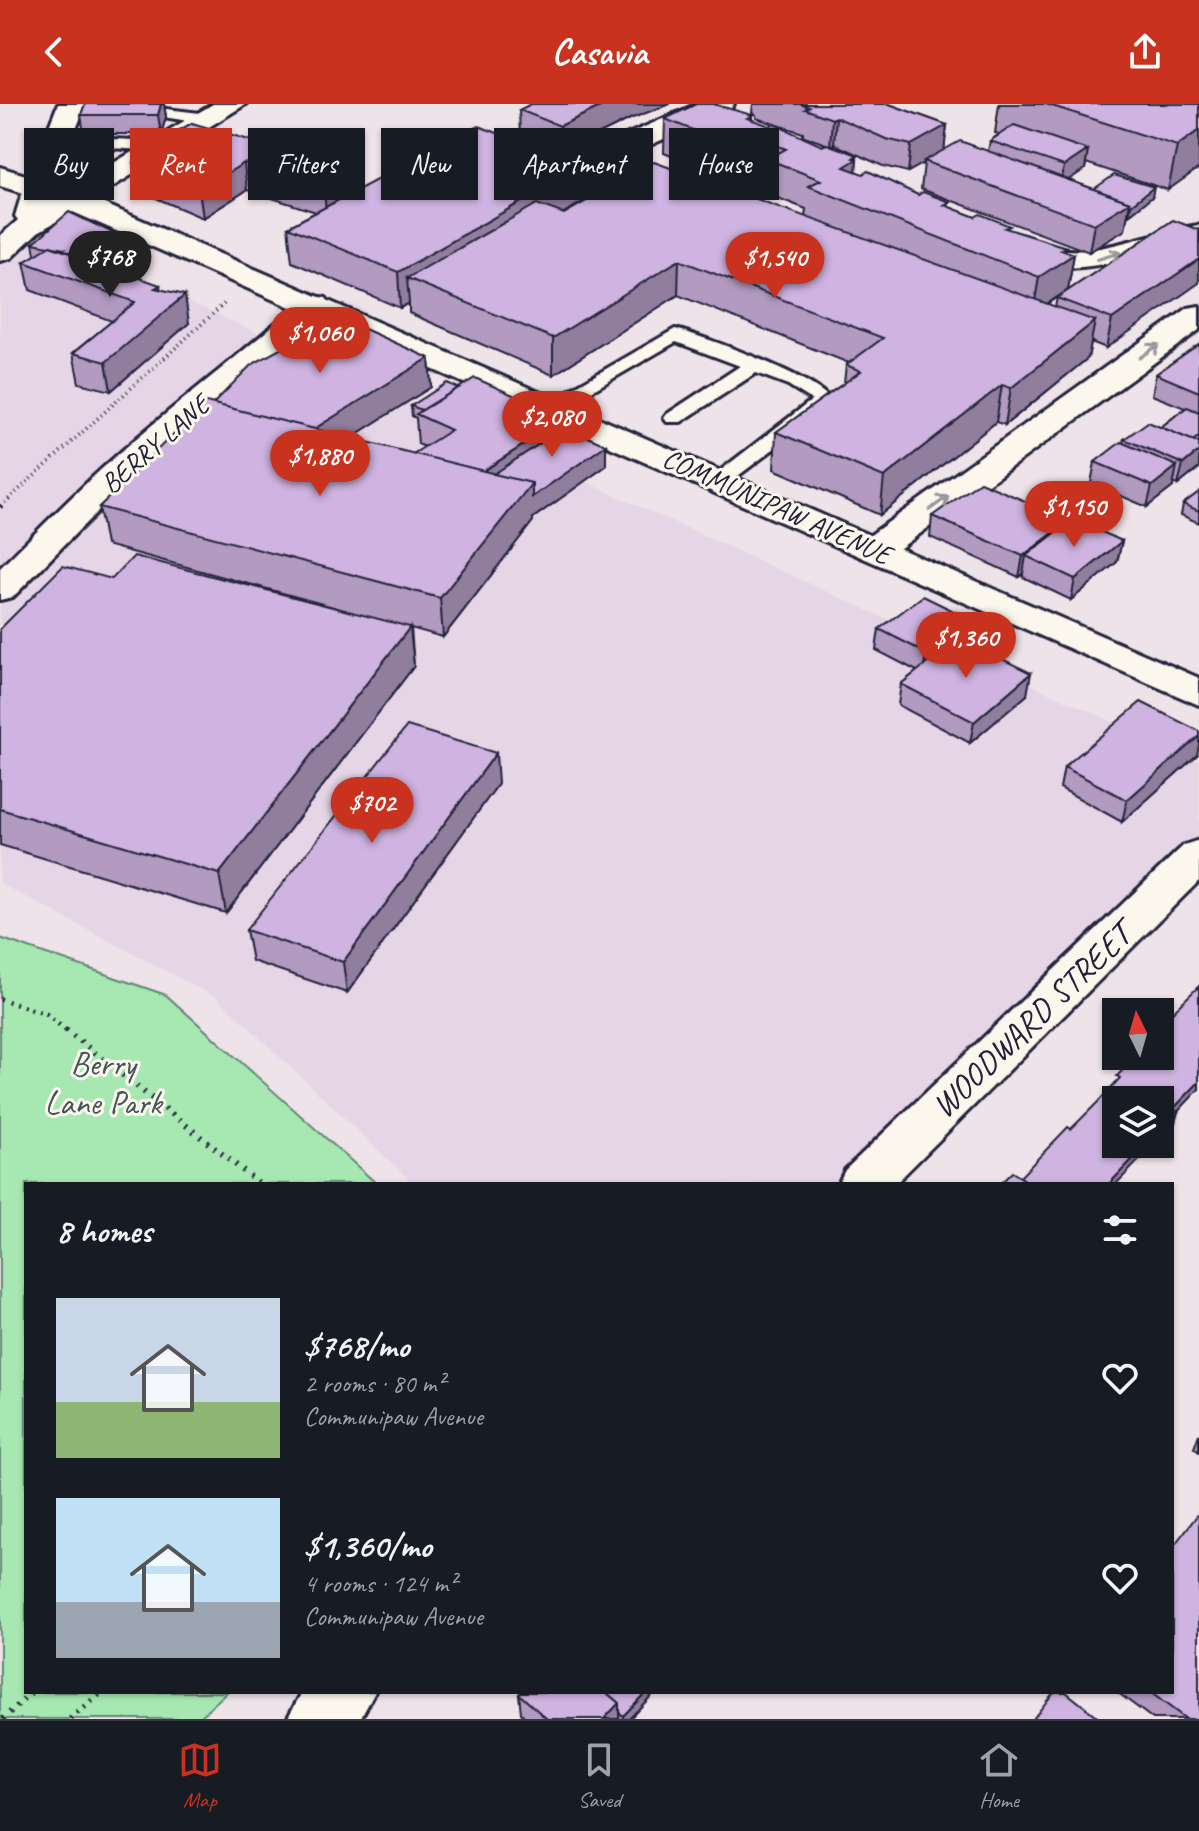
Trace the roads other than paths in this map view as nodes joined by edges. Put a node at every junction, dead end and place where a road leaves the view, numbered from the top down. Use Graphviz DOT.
graph roads {
  1 [pos="232,104"];
  2 [pos="77,105"];
  3 [pos="709,108"];
  4 [pos="125,111"];
  5 [pos="208,119"];
  6 [pos="65,128"];
  7 [pos="193,128"];
  8 [pos="738,128"];
  9 [pos="653,133"];
  10 [pos="130,167"];
  11 [pos="0,176"];
  12 [pos="24,183"];
  13 [pos="34,200"];
  14 [pos="73,201"];
  15 [pos="28,226"];
  16 [pos="1199,234"];
  17 [pos="992,238"];
  18 [pos="0,252"];
  19 [pos="315,305"];
  20 [pos="1199,315"];
  21 [pos="755,365"];
  22 [pos="550,407"];
  23 [pos="674,418"];
  24 [pos="719,481"];
  25 [pos="875,549"];
  26 [pos="0,589"];
  27 [pos="1199,693"];
  28 [pos="1199,855"];
  29 [pos="865,1182"];
  30 [pos="343,1694"];
  31 [pos="317,1719"];
  1 -- 5 [label="street"];
  2 -- 6 [label="street"];
  3 -- 8 [label="street"];
  3 -- 9 [label="street"];
  4 -- 5 [label="lane"];
  5 -- 7 [label="street"];
  10 -- 14 [label="street"];
  11 -- 12 [label="street, COMMUNIPAW AVENUE"];
  13 -- 15 [label="street"];
  14 -- 15 [label="street"];
  14 -- 19 [label="street, COMMUNIPAW AVENUE"];
  15 -- 18 [label="street"];
  17 -- 16 [label="street, one-way"];
  19 -- 22 [label="street, COMMUNIPAW AVENUE"];
  19 -- 26 [label="street, BERRY LANE"];
  25 -- 20 [label="street, one-way"];
  21 -- 22 [label="lane"];
  21 -- 23 [label="lane"];
  21 -- 24 [label="lane"];
  22 -- 24 [label="street, COMMUNIPAW AVENUE"];
  24 -- 25 [label="street, COMMUNIPAW AVENUE"];
  25 -- 27 [label="street, COMMUNIPAW AVENUE"];
  28 -- 29 [label="street, WOODWARD STREET"];
  30 -- 31 [label="street"];
}
